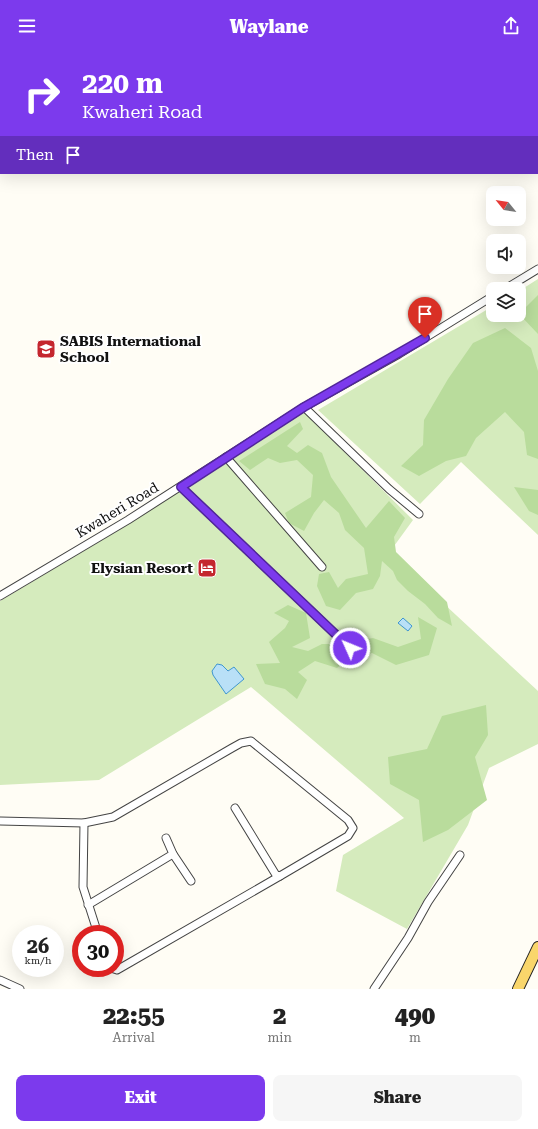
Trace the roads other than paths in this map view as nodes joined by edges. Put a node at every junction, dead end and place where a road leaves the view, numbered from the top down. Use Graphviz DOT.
graph roads {
  1 [pos="538,269"];
  2 [pos="517,282"];
  3 [pos="486,300"];
  4 [pos="304,407"];
  5 [pos="226,457"];
  6 [pos="181,487"];
  7 [pos="419,514"];
  8 [pos="322,567"];
  9 [pos="0,596"];
  10 [pos="350,648"];
  11 [pos="235,808"];
  12 [pos="0,821"];
  13 [pos="84,823"];
  14 [pos="166,838"];
  15 [pos="174,854"];
  16 [pos="460,855"];
  17 [pos="280,876"];
  18 [pos="192,881"];
  19 [pos="88,905"];
  20 [pos="95,925"];
  21 [pos="538,947"];
  22 [pos="124,966"];
  23 [pos="0,980"];
  24 [pos="20,989"];
  25 [pos="374,989"];
  26 [pos="518,989"];
  1 -- 2 [label="street"];
  3 -- 4 [label="street, Kwaheri Road"];
  4 -- 5 [label="street, Kwaheri Road"];
  4 -- 7 [label="street"];
  5 -- 6 [label="street, Kwaheri Road"];
  5 -- 8 [label="street"];
  6 -- 9 [label="street, Kwaheri Road"];
  6 -- 10 [label="street"];
  11 -- 17 [label="street"];
  12 -- 13 [label="street"];
  13 -- 17 [label="street"];
  13 -- 19 [label="street"];
  14 -- 15 [label="street"];
  15 -- 18 [label="street"];
  15 -- 19 [label="street"];
  16 -- 25 [label="street"];
  17 -- 22 [label="street"];
  19 -- 20 [label="street"];
  21 -- 26 [label="main road"];
  23 -- 24 [label="street"];
}
